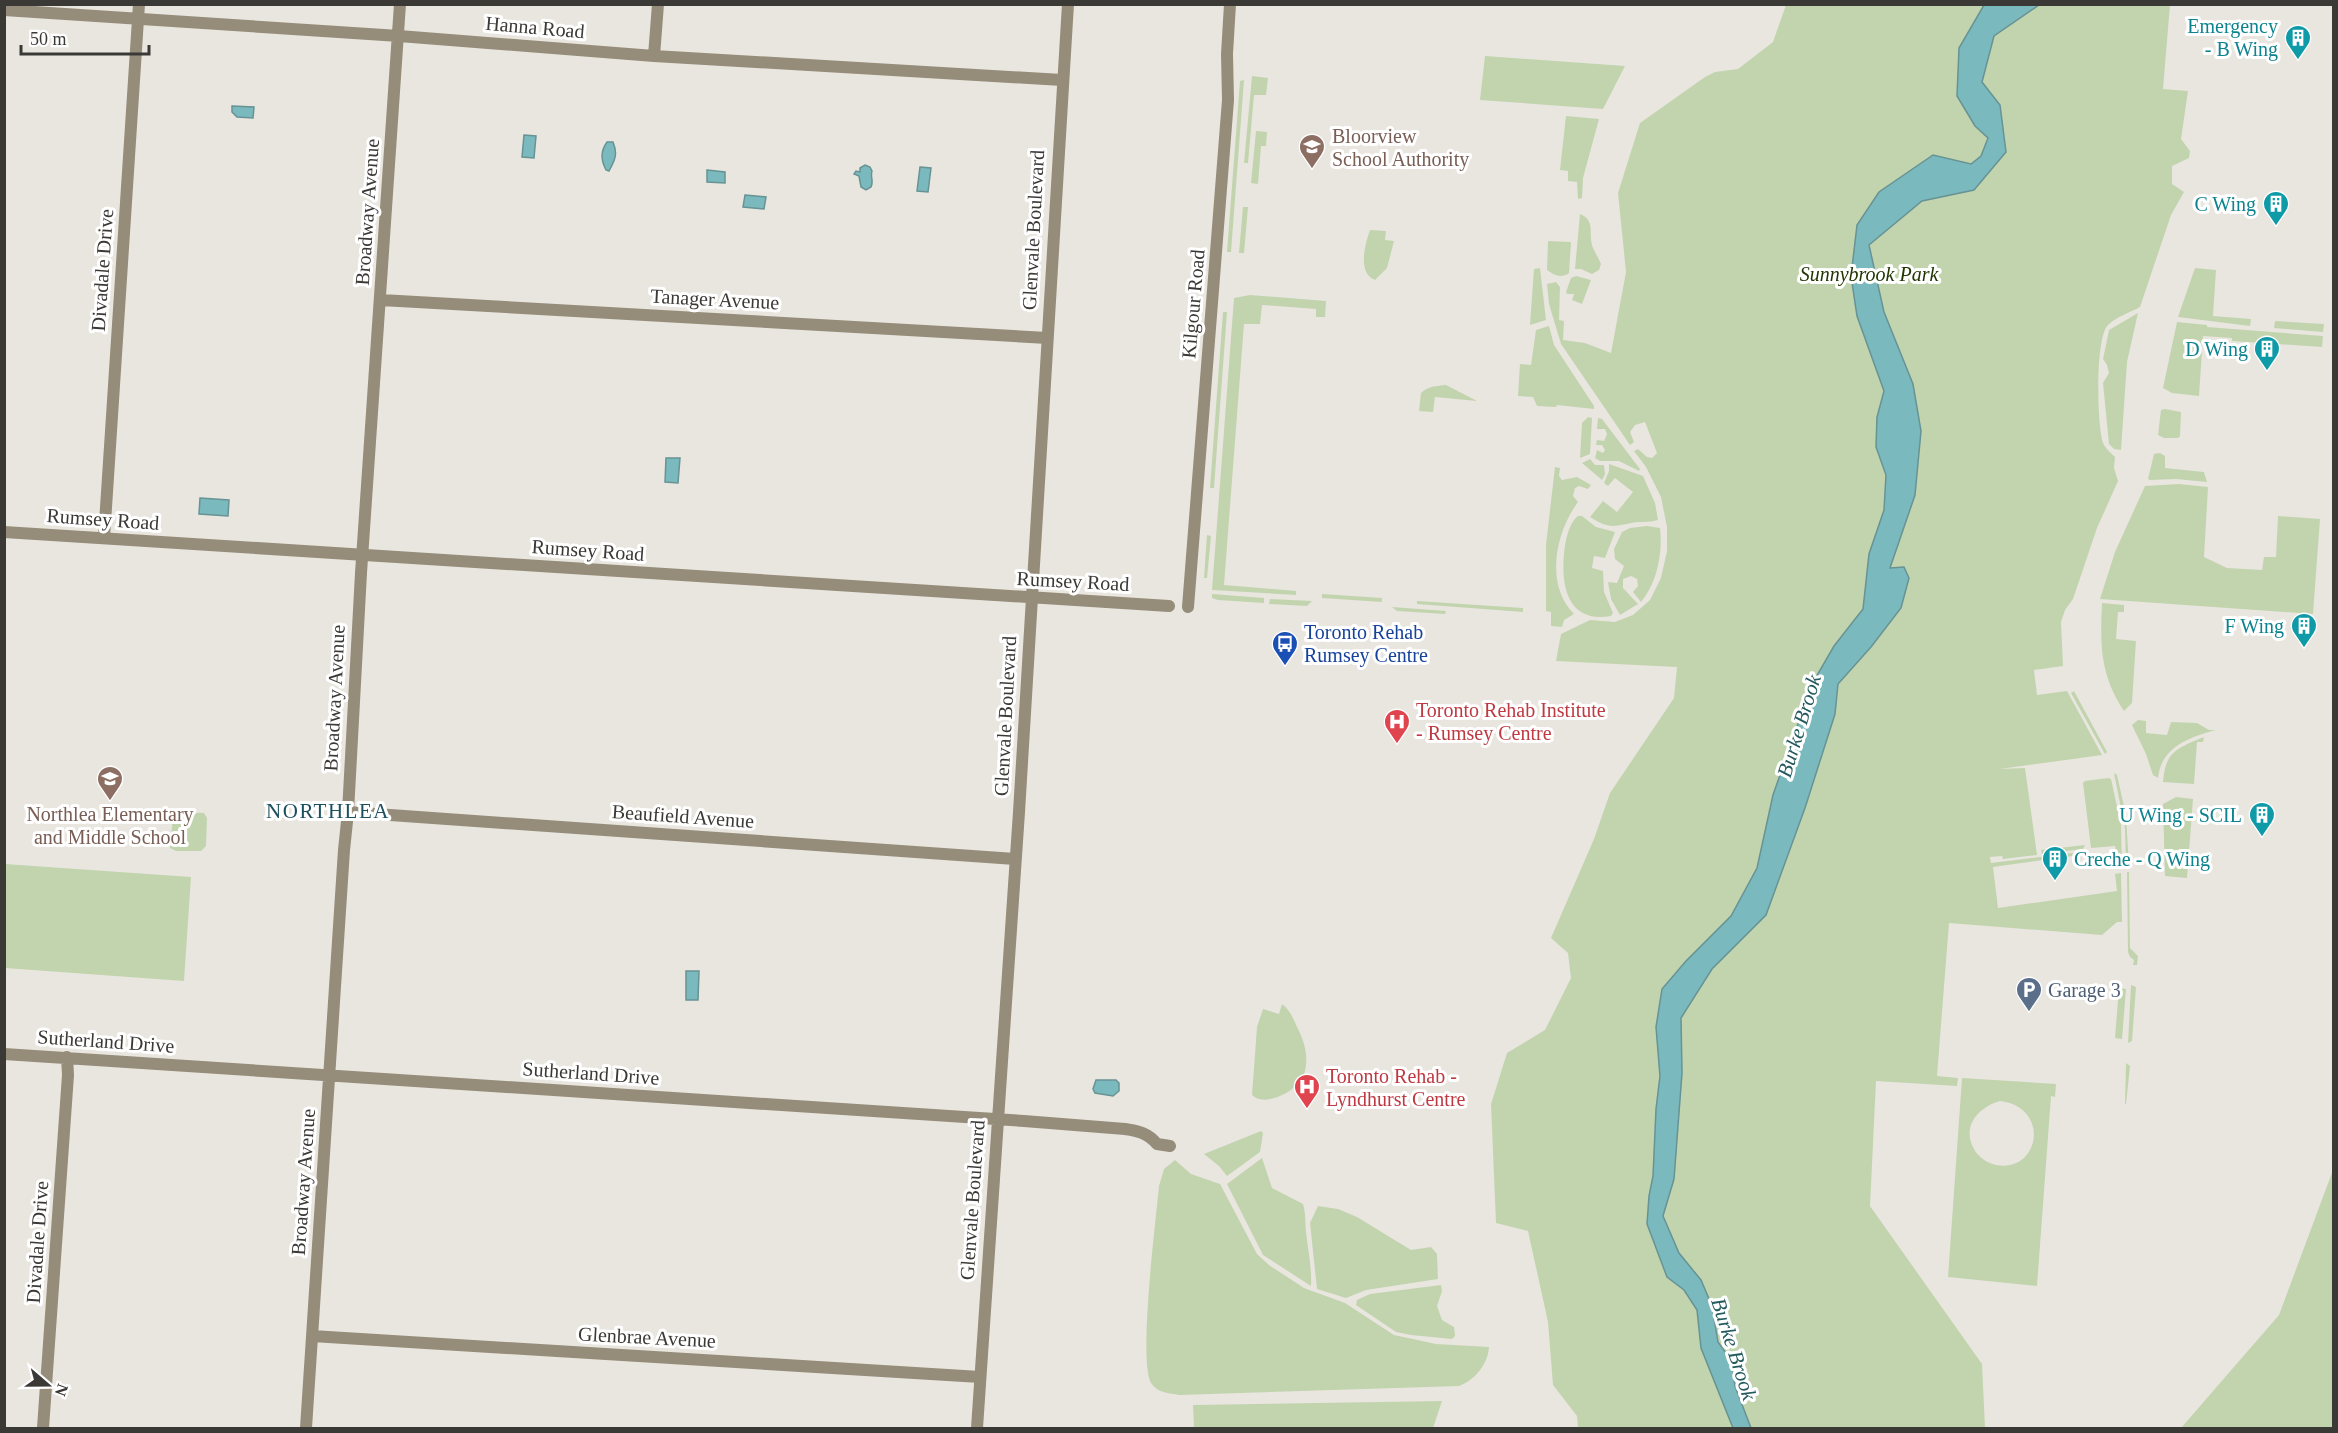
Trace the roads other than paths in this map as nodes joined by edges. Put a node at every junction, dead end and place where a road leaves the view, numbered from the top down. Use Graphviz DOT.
graph roads {
  1 [pos="139,4"];
  2 [pos="400,4"];
  3 [pos="658,4"];
  4 [pos="1068,4"];
  5 [pos="1230,4"];
  6 [pos="4,10"];
  7 [pos="138,18"];
  8 [pos="399,36"];
  9 [pos="654,56"];
  10 [pos="1062,80"];
  11 [pos="381,300"];
  12 [pos="1047,338"];
  13 [pos="4,532"];
  14 [pos="104,538"];
  15 [pos="362,555"];
  16 [pos="1032,598"];
  17 [pos="1169,606"];
  18 [pos="1188,607"];
  19 [pos="348,812"];
  20 [pos="1015,859"];
  21 [pos="4,1054"];
  22 [pos="67,1057"];
  23 [pos="330,1076"];
  24 [pos="997,1119"];
  25 [pos="1170,1146"];
  26 [pos="312,1336"];
  27 [pos="980,1377"];
  28 [pos="43,1428"];
  29 [pos="306,1428"];
  30 [pos="977,1428"];
  1 -- 7 [label="street, Divadale Drive"];
  2 -- 8 [label="street, Broadway Avenue"];
  3 -- 9 [label="street"];
  4 -- 10 [label="street, Glenvale Boulevard"];
  5 -- 18 [label="street, Kilgour Road"];
  6 -- 7 [label="street, Hanna Road"];
  7 -- 8 [label="street, Hanna Road"];
  7 -- 14 [label="street, Divadale Drive"];
  8 -- 9 [label="street, Hanna Road"];
  8 -- 11 [label="street, Broadway Avenue"];
  9 -- 10 [label="street, Hanna Road"];
  10 -- 12 [label="street, Glenvale Boulevard"];
  11 -- 12 [label="street, Tanager Avenue"];
  11 -- 15 [label="street, Broadway Avenue"];
  12 -- 16 [label="street, Glenvale Boulevard"];
  13 -- 14 [label="street, Rumsey Road"];
  14 -- 15 [label="street, Rumsey Road"];
  15 -- 16 [label="street, Rumsey Road"];
  15 -- 19 [label="street, Broadway Avenue"];
  16 -- 17 [label="street, Rumsey Road"];
  16 -- 20 [label="street, Glenvale Boulevard"];
  19 -- 20 [label="street, Beaufield Avenue"];
  19 -- 23 [label="street, Broadway Avenue"];
  20 -- 24 [label="street, Glenvale Boulevard"];
  21 -- 22 [label="street, Sutherland Drive"];
  22 -- 23 [label="street, Sutherland Drive"];
  22 -- 28 [label="street, Divadale Drive"];
  23 -- 24 [label="street, Sutherland Drive"];
  23 -- 26 [label="street, Broadway Avenue"];
  24 -- 25 [label="street, Sutherland Drive"];
  24 -- 27 [label="street, Glenvale Boulevard"];
  26 -- 27 [label="street, Glenbrae Avenue"];
  26 -- 29 [label="street, Broadway Avenue"];
  27 -- 30 [label="street, Glenvale Boulevard"];
}
